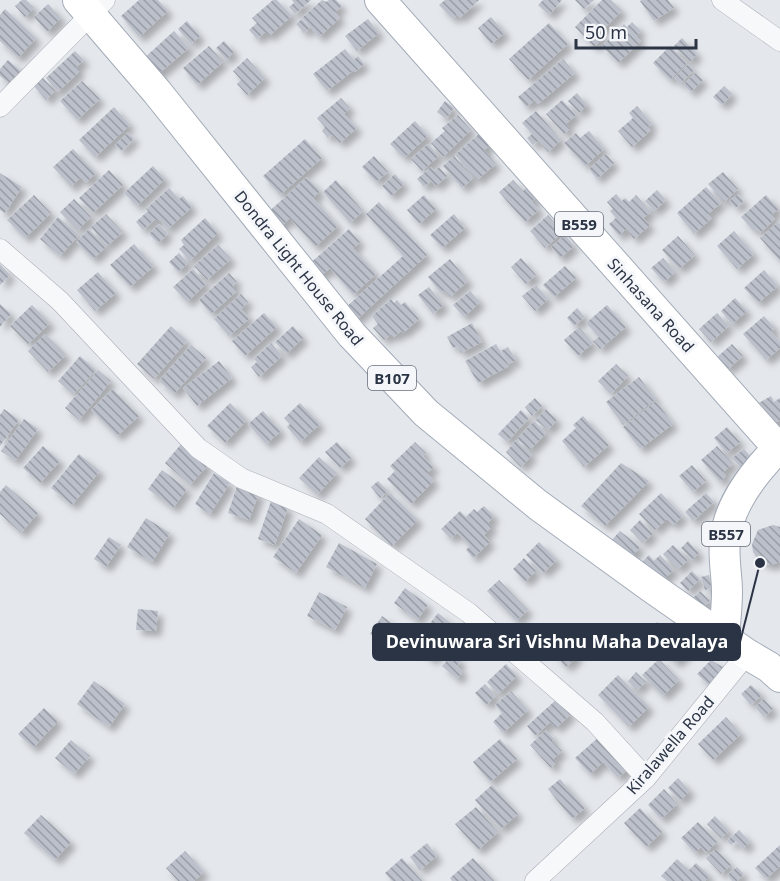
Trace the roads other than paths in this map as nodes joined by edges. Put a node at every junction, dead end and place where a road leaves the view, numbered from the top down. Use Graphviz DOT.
graph roads {
  1 [pos="380,0"];
  2 [pos="722,0"];
  3 [pos="91,5"];
  4 [pos="780,41"];
  5 [pos="0,107"];
  6 [pos="0,249"];
  7 [pos="779,447"];
  8 [pos="736,646"];
  9 [pos="780,677"];
  10 [pos="646,778"];
  11 [pos="535,881"];
  1 -- 7 [label="main road, Sinhasana Road / B559"];
  2 -- 4 [label="street"];
  3 -- 5 [label="street"];
  3 -- 8 [label="main road, Dondra Light House Road / B107"];
  6 -- 10 [label="street"];
  7 -- 8 [label="main road, B557"];
  8 -- 9 [label="main road, Dondra Light House Road / B107"];
  8 -- 10 [label="street, Kiralawella Road"];
  10 -- 11 [label="street, Kiralawella Road"];
}
